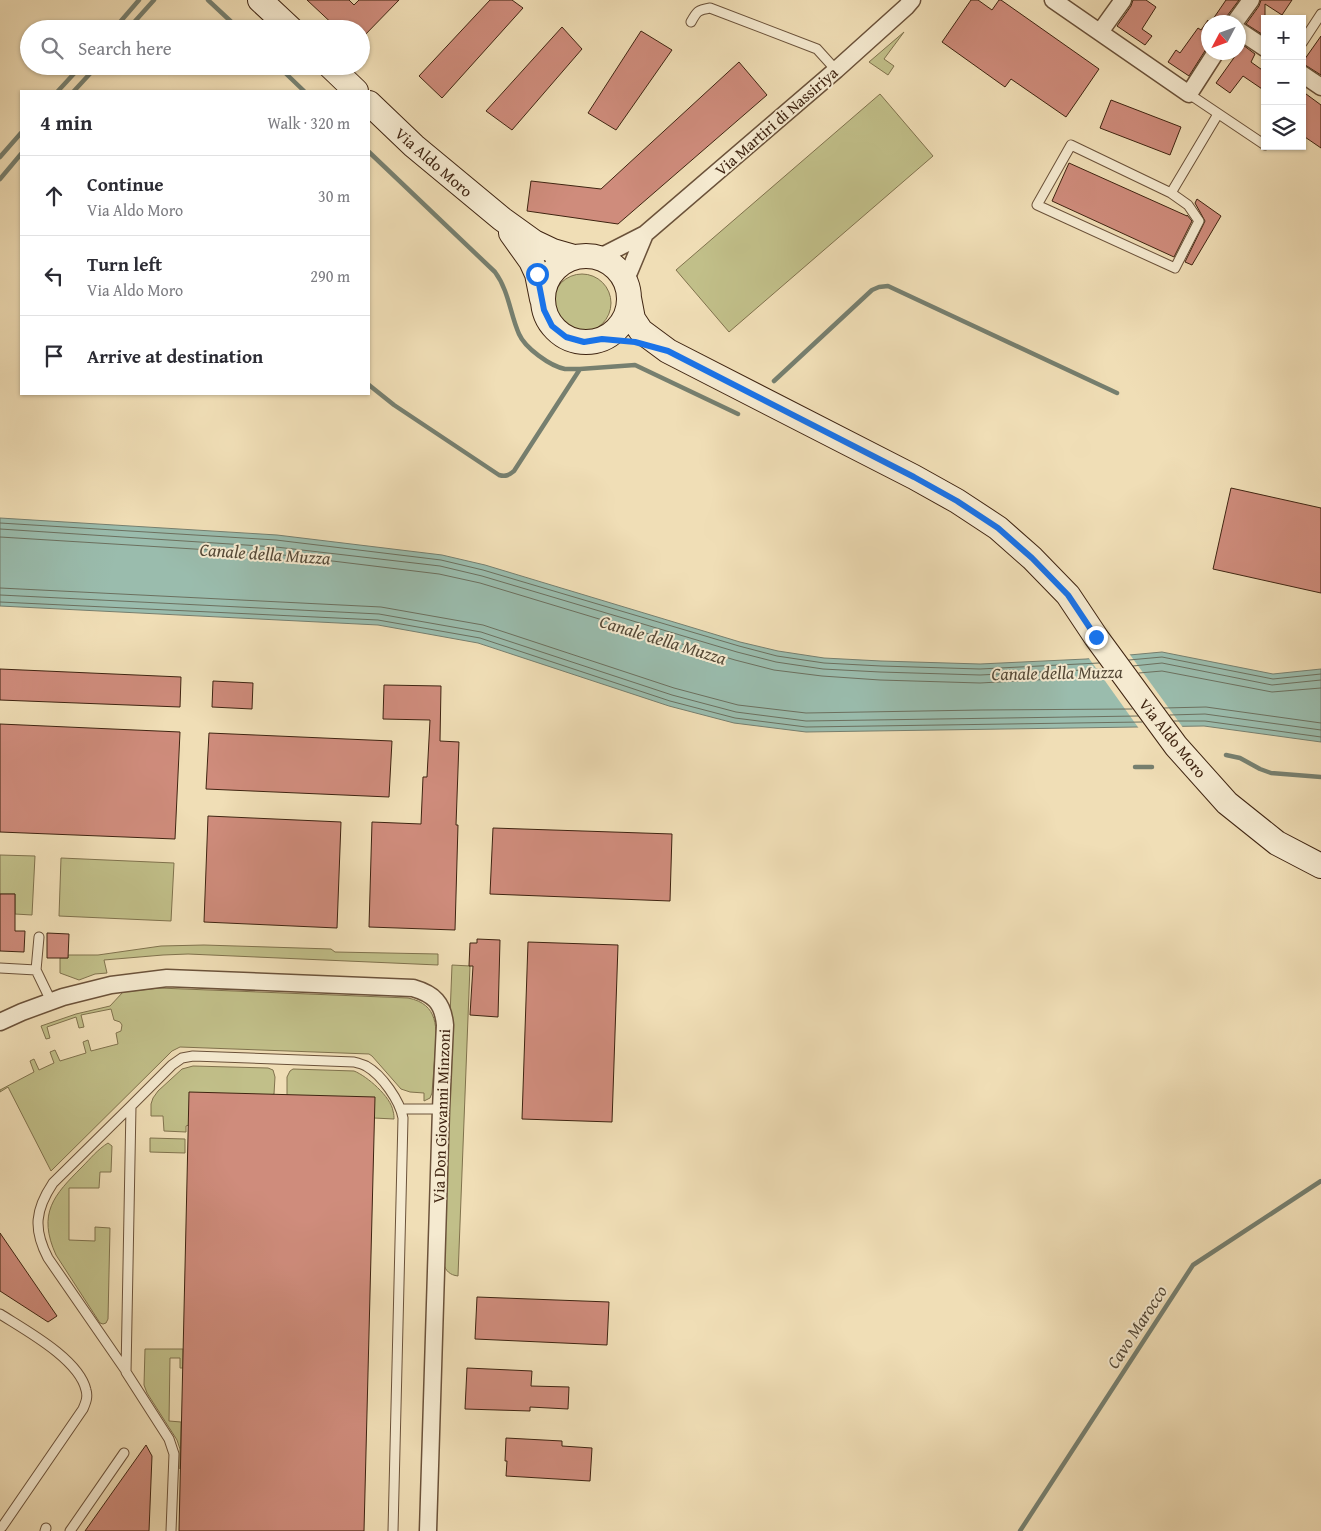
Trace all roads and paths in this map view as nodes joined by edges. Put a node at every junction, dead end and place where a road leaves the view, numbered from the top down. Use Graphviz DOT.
graph roads {
  1 [pos="260,0"];
  2 [pos="1053,0"];
  3 [pos="1123,0"];
  4 [pos="1251,0"];
  5 [pos="913,2"];
  6 [pos="1321,14"];
  7 [pos="1240,15"];
  8 [pos="282,20"];
  9 [pos="691,22"];
  10 [pos="1100,32"];
  11 [pos="1246,35"];
  12 [pos="1306,36"];
  13 [pos="1261,45"];
  14 [pos="1211,60"];
  15 [pos="836,70"];
  16 [pos="339,75"];
  17 [pos="1306,77"];
  18 [pos="1321,87"];
  19 [pos="355,90"];
  20 [pos="1189,94"];
  21 [pos="370,104"];
  22 [pos="1218,114"];
  23 [pos="1261,143"];
  24 [pos="1171,193"];
  25 [pos="502,219"];
  26 [pos="645,234"];
  27 [pos="574,257"];
  28 [pos="598,258"];
  29 [pos="627,290"];
  30 [pos="543,301"];
  31 [pos="602,339"];
  32 [pos="668,351"];
  33 [pos="1321,866"];
  34 [pos="39,937"];
  35 [pos="0,968"];
  36 [pos="36,970"];
  37 [pos="51,1002"];
  38 [pos="0,1022"];
  39 [pos="130,1106"];
  40 [pos="401,1109"];
  41 [pos="441,1109"];
  42 [pos="0,1314"];
  43 [pos="126,1372"];
  44 [pos="124,1452"];
  45 [pos="0,1527"];
  46 [pos="70,1531"];
  47 [pos="171,1531"];
  48 [pos="393,1531"];
  49 [pos="428,1531"];
  1 -- 8 [label="street"];
  2 -- 10 [label="street"];
  3 -- 10 [label="street"];
  4 -- 7 [label="street"];
  5 -- 15 [label="street, Via Martiri di Nassiriya"];
  6 -- 12 [label="lane"];
  9 -- 15 [label="lane"];
  10 -- 20 [label="street"];
  11 -- 13 [label="street"];
  14 -- 20 [label="street"];
  15 -- 26 [label="street, Via Martiri di Nassiriya"];
  16 -- 19 [label="street"];
  17 -- 18 [label="street"];
  20 -- 22 [label="lane"];
  21 -- 25 [label="street, Via Aldo Moro"];
  22 -- 23 [label="lane"];
  22 -- 24 [label="lane"];
  24 -- 24 [label="lane"];
  25 -- 27 [label="street, Via Aldo Moro"];
  25 -- 30 [label="street, Via Aldo Moro"];
  26 -- 28 [label="street, Via Martiri di Nassiriya"];
  26 -- 29 [label="street, Via Martiri di Nassiriya"];
  27 -- 28 [label="street, Via Aldo Moro"];
  27 -- 30 [label="street"];
  28 -- 29 [label="street, Via Aldo Moro"];
  29 -- 31 [label="street"];
  29 -- 32 [label="street, Via Aldo Moro"];
  30 -- 31 [label="street, Via Aldo Moro"];
  31 -- 32 [label="street, Via Aldo Moro"];
  32 -- 33 [label="street, Via Aldo Moro"];
  34 -- 36 [label="lane"];
  35 -- 36 [label="lane"];
  36 -- 37 [label="lane"];
  37 -- 38 [label="street, Via Don Giovanni Minzoni"];
  37 -- 41 [label="street, Via Don Giovanni Minzoni"];
  39 -- 40 [label="lane"];
  39 -- 43 [label="lane"];
  39 -- 43 [label="lane"];
  40 -- 41 [label="lane"];
  40 -- 48 [label="lane"];
  41 -- 49 [label="street, Via Don Giovanni Minzoni"];
  42 -- 45 [label="lane"];
  43 -- 47 [label="lane"];
  44 -- 46 [label="lane"];
}
